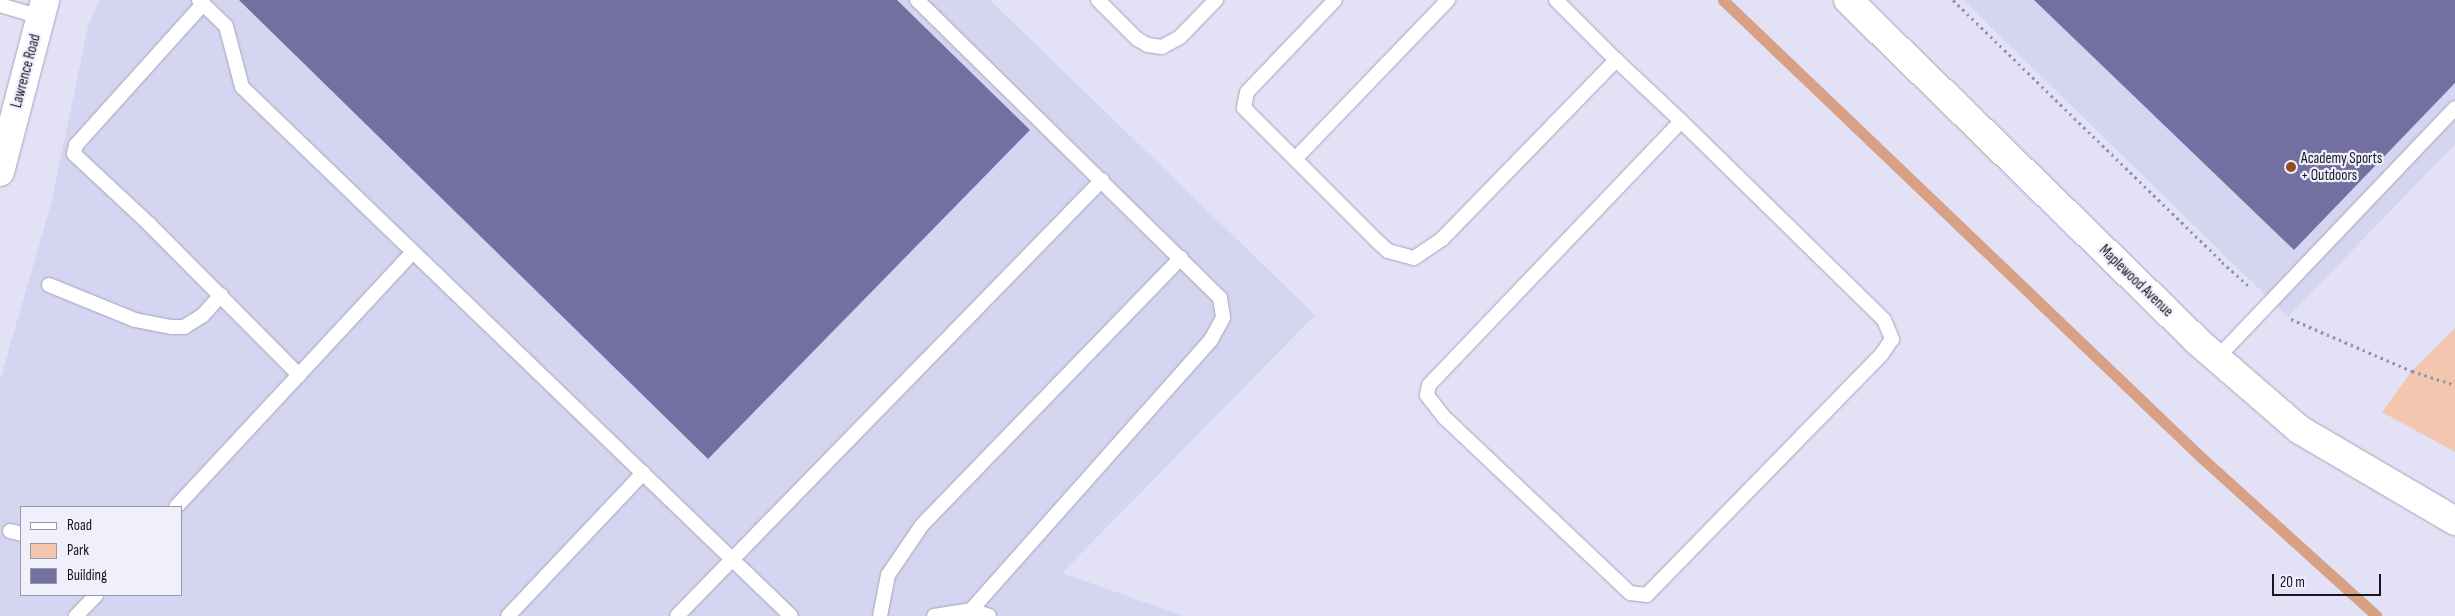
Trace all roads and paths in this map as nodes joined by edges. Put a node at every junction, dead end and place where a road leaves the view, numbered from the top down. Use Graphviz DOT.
graph roads {
  1 [pos="917,0"];
  2 [pos="1098,0"];
  3 [pos="1216,0"];
  4 [pos="1335,0"];
  5 [pos="1448,0"];
  6 [pos="1556,0"];
  7 [pos="1848,0"];
  8 [pos="1953,0"];
  9 [pos="201,2"];
  10 [pos="0,5"];
  11 [pos="43,8"];
  12 [pos="1616,60"];
  13 [pos="2455,108"];
  14 [pos="1681,121"];
  15 [pos="1295,159"];
  16 [pos="0,172"];
  17 [pos="1102,180"];
  18 [pos="413,252"];
  19 [pos="1181,258"];
  20 [pos="49,285"];
  21 [pos="221,295"];
  22 [pos="2268,304"];
  23 [pos="2217,358"];
  24 [pos="299,375"];
  25 [pos="2455,385"];
  26 [pos="643,473"];
  27 [pos="177,506"];
  28 [pos="2455,521"];
  29 [pos="732,559"];
  30 [pos="95,596"];
  31 [pos="971,610"];
  32 [pos="76,616"];
  33 [pos="508,616"];
  34 [pos="677,616"];
  35 [pos="792,616"];
  36 [pos="880,616"];
  37 [pos="934,616"];
  38 [pos="988,616"];
  1 -- 17 [label="lane"];
  2 -- 3 [label="lane"];
  4 -- 15 [label="lane"];
  5 -- 15 [label="lane"];
  6 -- 12 [label="lane"];
  7 -- 23 [label="street, Maplewood Avenue"];
  8 -- 22 [label="path"];
  9 -- 18 [label="lane"];
  9 -- 21 [label="lane"];
  10 -- 11 [label="lane"];
  11 -- 16 [label="street, Lawrence Road"];
  12 -- 14 [label="lane"];
  12 -- 15 [label="lane"];
  13 -- 22 [label="lane"];
  14 -- 14 [label="lane"];
  17 -- 19 [label="lane"];
  17 -- 29 [label="lane"];
  18 -- 24 [label="lane"];
  18 -- 26 [label="lane"];
  19 -- 31 [label="lane"];
  19 -- 36 [label="lane"];
  20 -- 21 [label="lane"];
  21 -- 24 [label="lane"];
  22 -- 23 [label="lane"];
  22 -- 25 [label="path"];
  23 -- 28 [label="street, Maplewood Avenue"];
  24 -- 27 [label="lane"];
  26 -- 29 [label="lane"];
  26 -- 33 [label="lane"];
  29 -- 34 [label="lane"];
  29 -- 35 [label="lane"];
  30 -- 32 [label="lane"];
  31 -- 37 [label="lane"];
  31 -- 38 [label="lane"];
}
